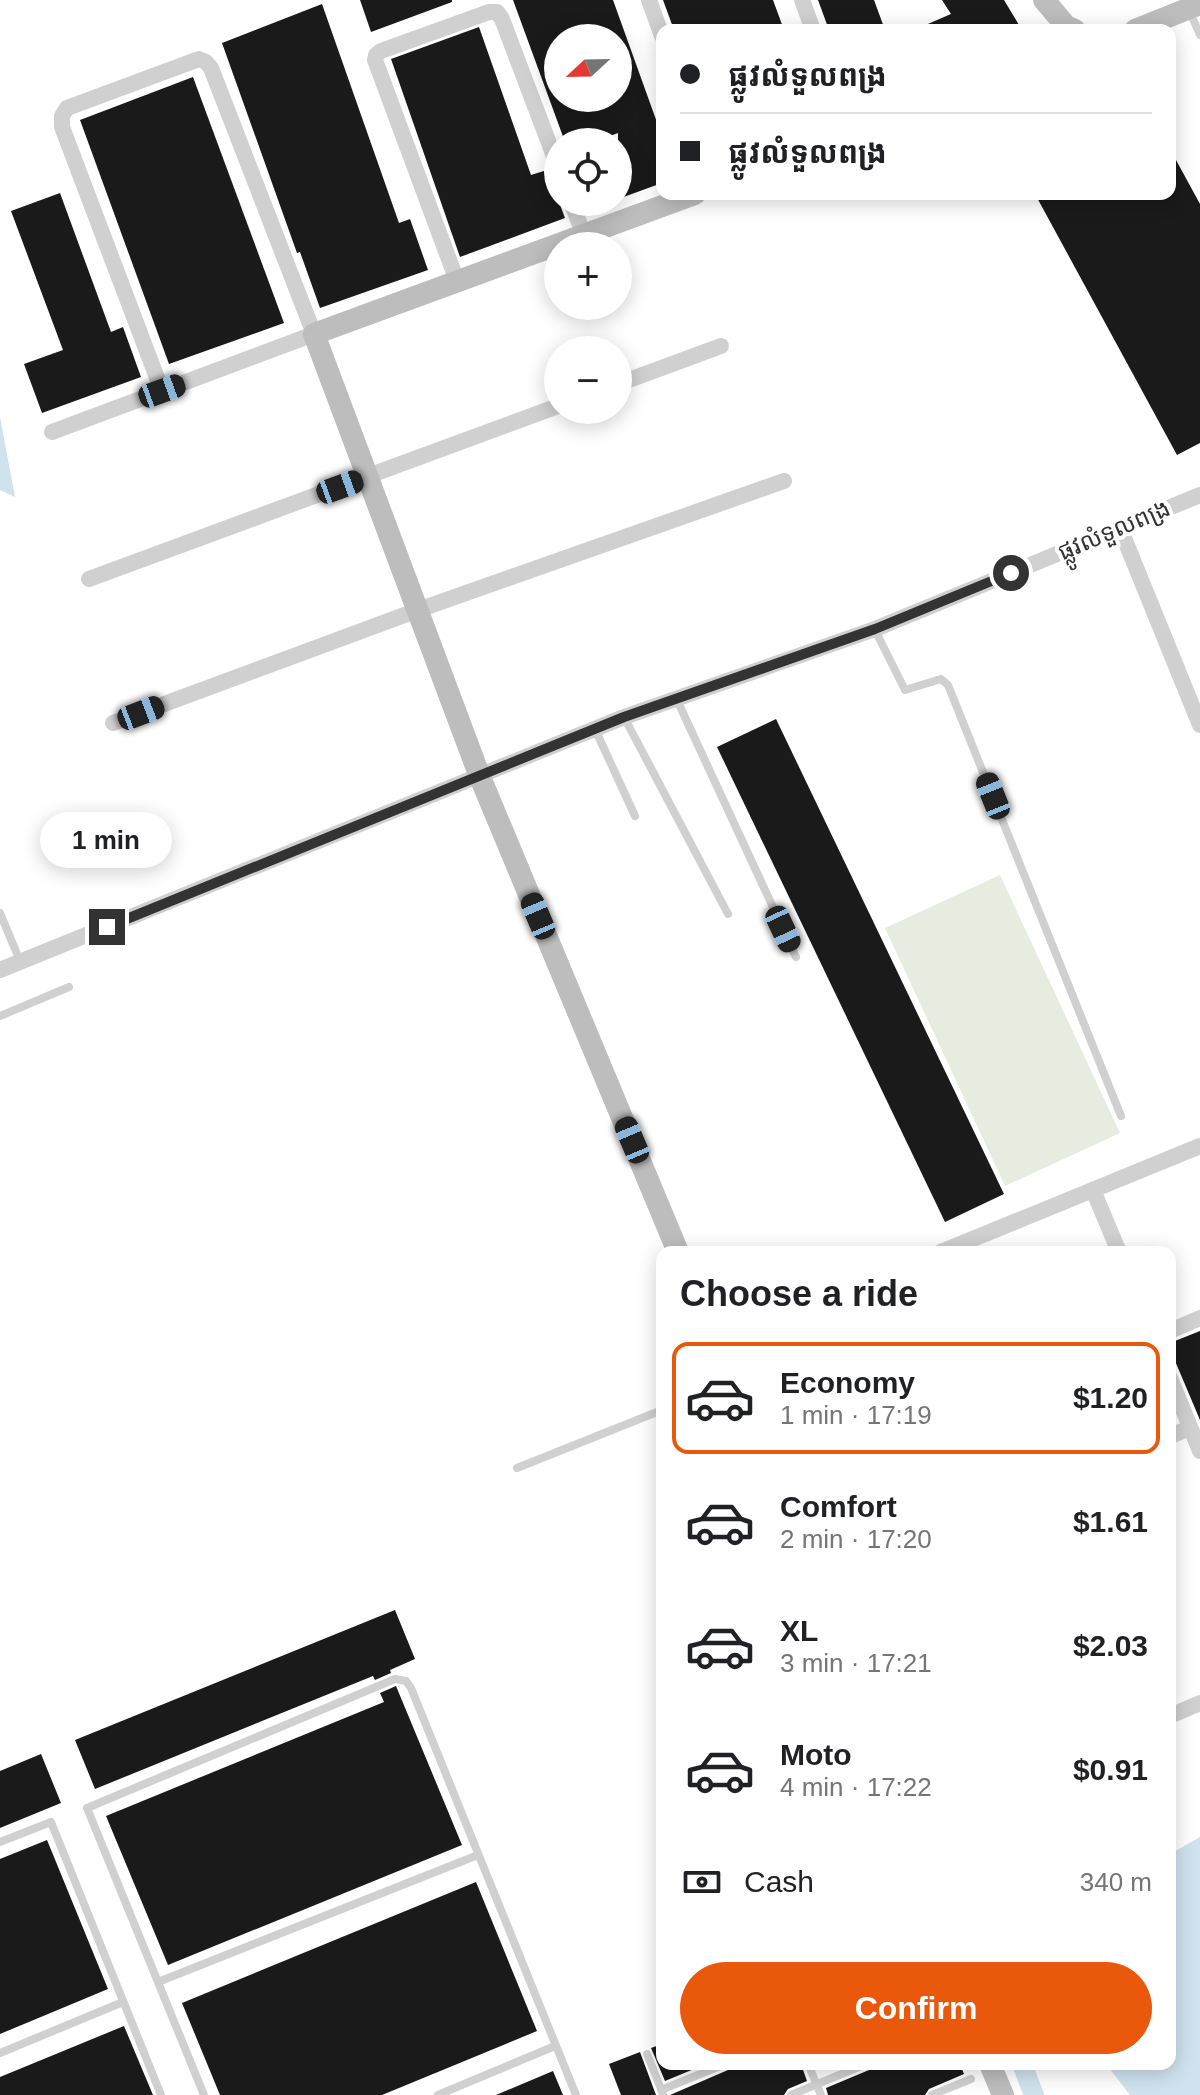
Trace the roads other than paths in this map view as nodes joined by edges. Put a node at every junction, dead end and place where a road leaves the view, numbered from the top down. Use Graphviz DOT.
graph roads {
  1 [pos="649,0"];
  2 [pos="802,0"];
  3 [pos="1044,0"];
  4 [pos="1194,6"];
  5 [pos="658,24"];
  6 [pos="811,24"];
  7 [pos="1064,24"];
  8 [pos="1150,24"];
  9 [pos="1200,35"];
  10 [pos="544,130"];
  11 [pos="679,200"];
  12 [pos="592,232"];
  13 [pos="544,249"];
  14 [pos="457,281"];
  15 [pos="314,334"];
  16 [pos="721,346"];
  17 [pos="632,379"];
  18 [pos="162,391"];
  19 [pos="544,411"];
  20 [pos="52,432"];
  21 [pos="368,476"];
  22 [pos="784,481"];
  23 [pos="1200,495"];
  24 [pos="1120,528"];
  25 [pos="89,579"];
  26 [pos="418,610"];
  27 [pos="875,629"];
  28 [pos="677,700"];
  29 [pos="624,717"];
  30 [pos="113,723"];
  31 [pos="1200,725"];
  32 [pos="595,729"];
  33 [pos="480,777"];
  34 [pos="635,816"];
  35 [pos="0,913"];
  36 [pos="728,914"];
  37 [pos="796,957"];
  38 [pos="20,962"];
  39 [pos="0,970"];
  40 [pos="69,987"];
  41 [pos="0,1016"];
  42 [pos="1121,1116"];
  43 [pos="1200,1146"];
  44 [pos="1093,1190"];
  45 [pos="978,1245"];
  46 [pos="675,1246"];
  47 [pos="1116,1246"];
  48 [pos="1200,1318"];
  49 [pos="1176,1328"];
  50 [pos="1176,1393"];
  51 [pos="656,1412"];
  52 [pos="1190,1428"];
  53 [pos="1176,1434"];
  54 [pos="1200,1451"];
  55 [pos="517,1468"];
  56 [pos="1200,1703"];
  57 [pos="1176,1712"];
  58 [pos="0,1842"];
  59 [pos="478,1855"];
  60 [pos="158,1982"];
  61 [pos="123,2002"];
  62 [pos="555,2046"];
  63 [pos="0,2053"];
  64 [pos="647,2054"];
  65 [pos="712,2070"];
  66 [pos="811,2070"];
  67 [pos="851,2070"];
  68 [pos="993,2070"];
  69 [pos="971,2079"];
  70 [pos="817,2084"];
  71 [pos="662,2092"];
  72 [pos="161,2095"];
  73 [pos="204,2095"];
  74 [pos="438,2095"];
  75 [pos="576,2095"];
  76 [pos="791,2095"];
  77 [pos="821,2095"];
  78 [pos="932,2095"];
  79 [pos="1003,2095"];
  1 -- 5 [label="street"];
  2 -- 6 [label="street"];
  3 -- 7 [label="street"];
  4 -- 8 [label="street"];
  4 -- 9 [label="lane"];
  10 -- 14 [label="street"];
  11 -- 12 [label="street"];
  13 -- 14 [label="street"];
  14 -- 15 [label="street"];
  15 -- 18 [label="street"];
  15 -- 18 [label="street"];
  15 -- 21 [label="street"];
  16 -- 17 [label="street"];
  18 -- 20 [label="street"];
  19 -- 21 [label="street"];
  21 -- 25 [label="street"];
  21 -- 26 [label="street"];
  22 -- 26 [label="street"];
  23 -- 24 [label="street, ផ្លូវលំទួលពង្រ"];
  24 -- 27 [label="street, ផ្លូវលំទួលពង្រ"];
  24 -- 31 [label="street"];
  26 -- 30 [label="street"];
  26 -- 33 [label="street"];
  27 -- 28 [label="street, ផ្លូវលំទួលពង្រ"];
  27 -- 42 [label="lane"];
  28 -- 29 [label="street, ផ្លូវលំទួលពង្រ"];
  28 -- 37 [label="lane"];
  29 -- 32 [label="street, ផ្លូវលំទួលពង្រ"];
  29 -- 36 [label="lane"];
  32 -- 33 [label="street, ផ្លូវលំទួលពង្រ"];
  32 -- 34 [label="lane"];
  33 -- 38 [label="street, ផ្លូវលំទួលពង្រ"];
  33 -- 46 [label="street"];
  35 -- 38 [label="lane"];
  38 -- 39 [label="street, ផ្លូវលំទួលពង្រ"];
  40 -- 41 [label="lane"];
  43 -- 44 [label="street"];
  44 -- 45 [label="street"];
  44 -- 47 [label="street"];
  48 -- 49 [label="street"];
  50 -- 52 [label="street"];
  51 -- 55 [label="lane"];
  52 -- 53 [label="street"];
  52 -- 54 [label="street"];
  56 -- 57 [label="street"];
  58 -- 61 [label="lane"];
  59 -- 60 [label="lane"];
  59 -- 60 [label="lane"];
  59 -- 62 [label="lane"];
  60 -- 73 [label="lane"];
  61 -- 63 [label="lane"];
  61 -- 72 [label="lane"];
  62 -- 74 [label="lane"];
  62 -- 75 [label="lane"];
  64 -- 71 [label="lane"];
  65 -- 71 [label="lane"];
  66 -- 70 [label="lane"];
  67 -- 70 [label="lane"];
  68 -- 79 [label="street"];
  69 -- 78 [label="lane"];
  70 -- 76 [label="lane"];
  70 -- 77 [label="lane"];
}
